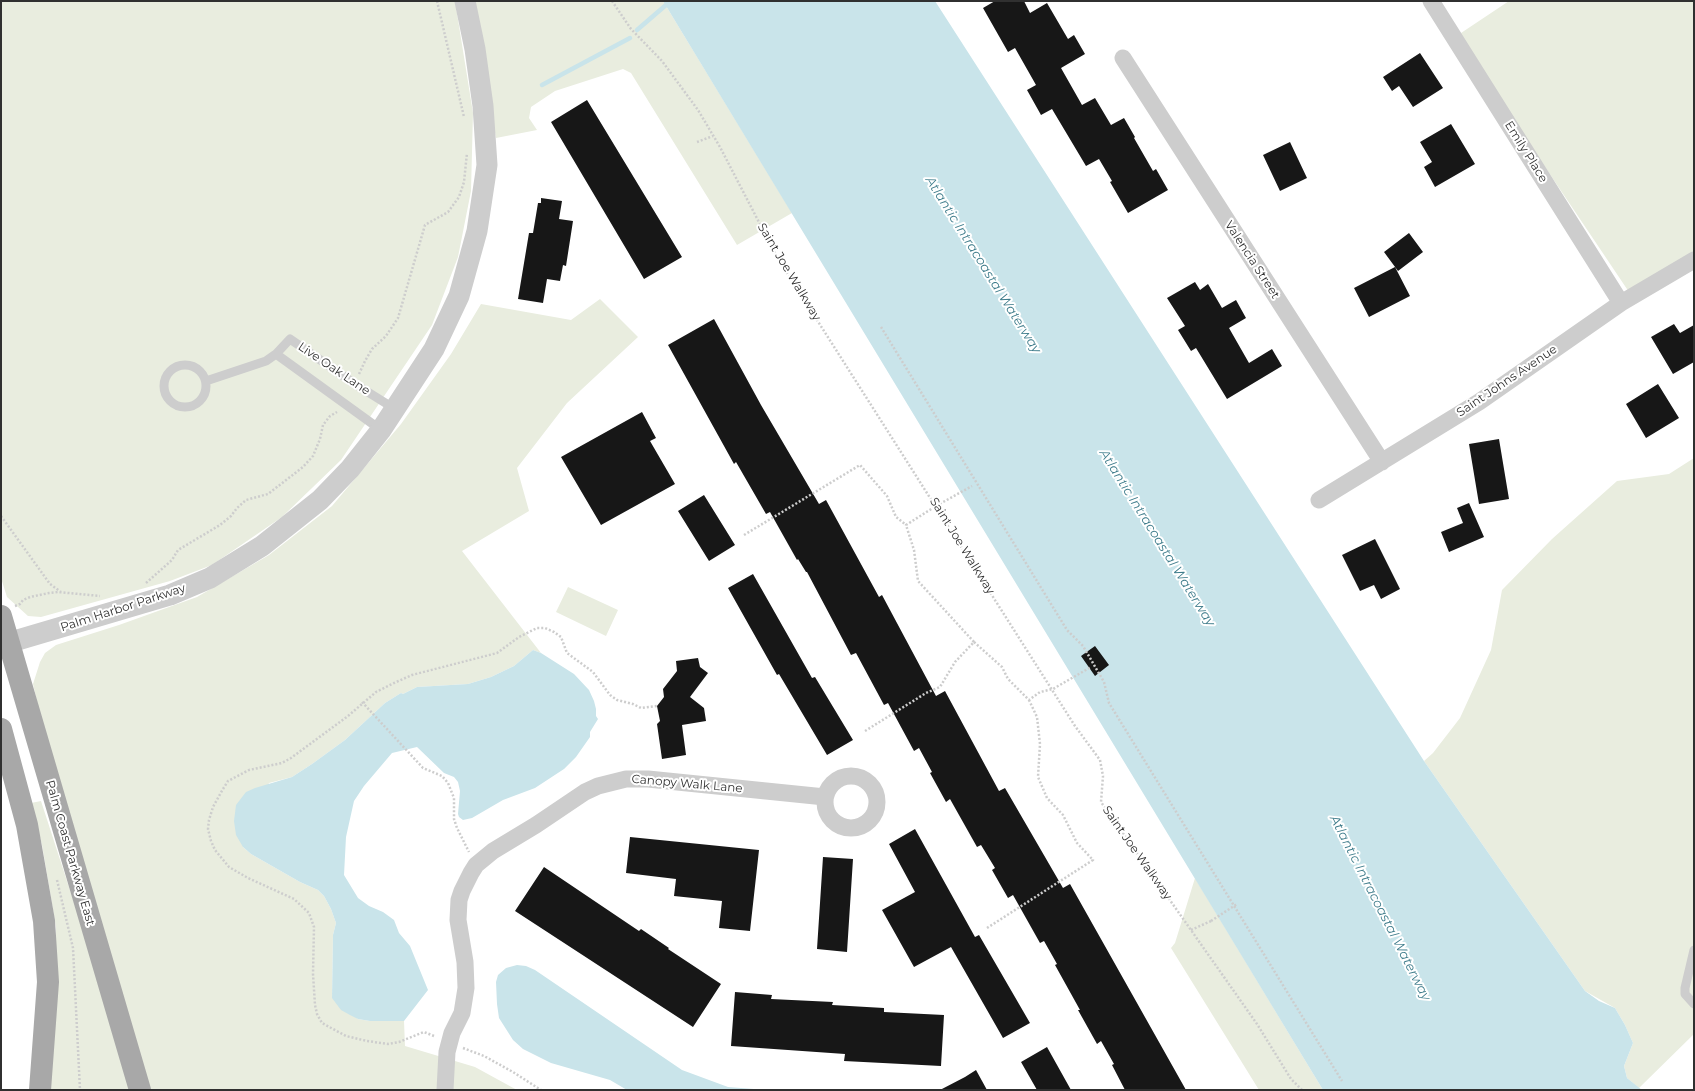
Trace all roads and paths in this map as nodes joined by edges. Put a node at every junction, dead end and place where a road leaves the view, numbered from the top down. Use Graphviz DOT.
graph roads {
  1 [pos="465,1"];
  2 [pos="612,1"];
  3 [pos="1430,1"];
  4 [pos="1123,58"];
  5 [pos="712,136"];
  6 [pos="697,142"];
  7 [pos="1694,260"];
  8 [pos="1621,304"];
  9 [pos="881,327"];
  10 [pos="276,354"];
  11 [pos="206,381"];
  12 [pos="396,410"];
  13 [pos="381,430"];
  14 [pos="1382,462"];
  15 [pos="972,486"];
  16 [pos="1319,500"];
  17 [pos="936,506"];
  18 [pos="1,516"];
  19 [pos="906,525"];
  20 [pos="744,535"];
  21 [pos="61,592"];
  22 [pos="1,616"];
  23 [pos="974,642"];
  24 [pos="5,644"];
  25 [pos="1091,667"];
  26 [pos="1053,689"];
  27 [pos="1029,700"];
  28 [pos="362,702"];
  29 [pos="657,706"];
  30 [pos="1,730"];
  31 [pos="865,730"];
  32 [pos="825,797"];
  33 [pos="476,865"];
  34 [pos="1237,904"];
  35 [pos="987,928"];
  36 [pos="1191,930"];
  37 [pos="1694,950"];
  38 [pos="1694,1004"];
  39 [pos="449,1043"];
  40 [pos="1342,1082"];
  41 [pos="40,1090"];
  42 [pos="140,1090"];
  43 [pos="445,1090"];
  44 [pos="541,1090"];
  45 [pos="1302,1090"];
  1 -- 12 [label="street, Palm Harbor Parkway"];
  2 -- 5 [label="path, Saint Joe Walkway"];
  3 -- 8 [label="street, Emily Place"];
  4 -- 14 [label="street, Valencia Street"];
  5 -- 6 [label="path"];
  5 -- 17 [label="path, Saint Joe Walkway"];
  7 -- 8 [label="street, Saint Johns Avenue"];
  8 -- 14 [label="street, Saint Johns Avenue"];
  9 -- 40 [label="path"];
  10 -- 11 [label="lane, Live Oak Lane"];
  10 -- 12 [label="lane, Live Oak Lane"];
  10 -- 13 [label="lane, Live Oak Lane"];
  11 -- 11 [label="lane"];
  12 -- 13 [label="street, Palm Harbor Parkway"];
  13 -- 24 [label="street, Palm Harbor Parkway"];
  14 -- 16 [label="street, Saint Johns Avenue"];
  15 -- 17 [label="path"];
  17 -- 19 [label="path"];
  17 -- 26 [label="path, Saint Joe Walkway"];
  18 -- 21 [label="path"];
  19 -- 20 [label="path"];
  19 -- 23 [label="path"];
  22 -- 24 [label="main road, Palm Coast Parkway East"];
  23 -- 27 [label="path"];
  23 -- 31 [label="path"];
  24 -- 42 [label="main road, Palm Coast Parkway East"];
  25 -- 26 [label="path"];
  26 -- 27 [label="path"];
  26 -- 36 [label="path, Saint Joe Walkway"];
  27 -- 35 [label="path"];
  28 -- 29 [label="path"];
  28 -- 33 [label="path"];
  28 -- 39 [label="path"];
  30 -- 41 [label="main road"];
  32 -- 33 [label="street, Canopy Walk Lane"];
  33 -- 39 [label="street"];
  34 -- 36 [label="path, bridge"];
  36 -- 45 [label="path, Saint Joe Walkway"];
  37 -- 38 [label="lane"];
  39 -- 43 [label="street"];
  39 -- 44 [label="path"];
}
